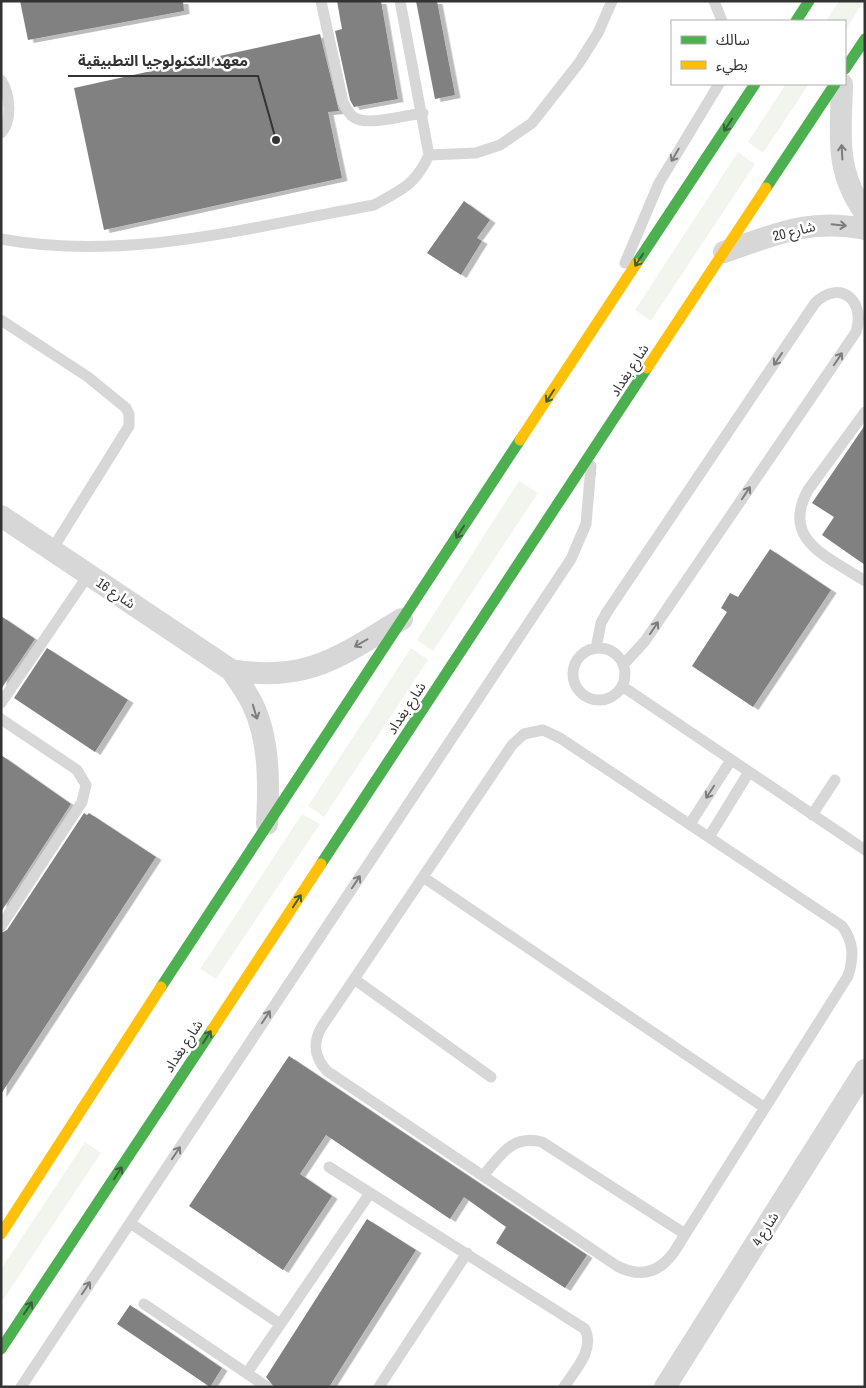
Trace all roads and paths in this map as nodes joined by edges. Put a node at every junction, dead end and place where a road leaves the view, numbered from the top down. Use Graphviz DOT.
graph roads {
  1 [pos="321,1"];
  2 [pos="400,1"];
  3 [pos="612,1"];
  4 [pos="714,1"];
  5 [pos="809,1"];
  6 [pos="722,20"];
  7 [pos="797,20"];
  8 [pos="865,38"];
  9 [pos="846,67"];
  10 [pos="1,80"];
  11 [pos="719,85"];
  12 [pos="754,85"];
  13 [pos="834,85"];
  14 [pos="842,85"];
  15 [pos="422,113"];
  16 [pos="1,133"];
  17 [pos="429,155"];
  18 [pos="865,213"];
  19 [pos="865,230"];
  20 [pos="1,239"];
  21 [pos="724,252"];
  22 [pos="612,303"];
  23 [pos="1,320"];
  24 [pos="865,412"];
  25 [pos="592,453"];
  26 [pos="1,516"];
  27 [pos="53,548"];
  28 [pos="89,574"];
  29 [pos="865,580"];
  30 [pos="403,619"];
  31 [pos="596,648"];
  32 [pos="624,665"];
  33 [pos="231,670"];
  34 [pos="622,686"];
  35 [pos="1,703"];
  36 [pos="1,719"];
  37 [pos="731,760"];
  38 [pos="749,772"];
  39 [pos="835,780"];
  40 [pos="812,815"];
  41 [pos="267,824"];
  42 [pos="690,824"];
  43 [pos="709,837"];
  44 [pos="865,850"];
  45 [pos="423,877"];
  46 [pos="1,926"];
  47 [pos="354,980"];
  48 [pos="865,1070"];
  49 [pos="491,1077"];
  50 [pos="764,1108"];
  51 [pos="329,1166"];
  52 [pos="483,1176"];
  53 [pos="370,1193"];
  54 [pos="130,1223"];
  55 [pos="1,1234"];
  56 [pos="685,1234"];
  57 [pos="467,1254"];
  58 [pos="144,1304"];
  59 [pos="280,1324"];
  60 [pos="1,1348"];
  61 [pos="246,1373"];
  62 [pos="21,1387"];
  63 [pos="267,1387"];
  64 [pos="379,1387"];
  65 [pos="564,1387"];
  66 [pos="665,1387"];
  1 -- 15 [label="lane"];
  2 -- 15 [label="lane"];
  3 -- 17 [label="lane"];
  4 -- 6 [label="lane"];
  5 -- 7 [label="main road"];
  8 -- 9 [label="main road"];
  10 -- 16 [label="lane"];
  11 -- 22 [label="lane, one-way"];
  12 -- 22 [label="main road, one-way"];
  13 -- 21 [label="main road, شارع بغداد"];
  18 -- 14 [label="street, one-way"];
  15 -- 17 [label="lane"];
  17 -- 20 [label="lane"];
  21 -- 19 [label="street, شارع 20, one-way"];
  21 -- 25 [label="main road, شارع بغداد"];
  22 -- 30 [label="main road, one-way"];
  23 -- 27 [label="lane"];
  24 -- 29 [label="lane"];
  54 -- 25 [label="lane, one-way"];
  60 -- 25 [label="main road, شارع بغداد, one-way"];
  26 -- 27 [label="street, شارع 16"];
  27 -- 28 [label="street, شارع 16"];
  28 -- 33 [label="street, شارع 16"];
  28 -- 35 [label="lane"];
  30 -- 33 [label="street, شارع 16, one-way"];
  30 -- 41 [label="main road"];
  31 -- 32 [label="lane"];
  32 -- 31 [label="lane, one-way"];
  31 -- 34 [label="lane"];
  32 -- 34 [label="lane"];
  33 -- 41 [label="street, شارع 16, one-way"];
  34 -- 37 [label="lane"];
  36 -- 46 [label="lane"];
  37 -- 38 [label="lane"];
  37 -- 42 [label="lane, one-way"];
  38 -- 40 [label="lane"];
  38 -- 43 [label="lane"];
  39 -- 40 [label="lane"];
  40 -- 44 [label="lane"];
  41 -- 55 [label="main road"];
  42 -- 43 [label="lane"];
  42 -- 45 [label="lane"];
  43 -- 50 [label="lane"];
  45 -- 47 [label="lane"];
  45 -- 50 [label="lane"];
  47 -- 49 [label="lane"];
  47 -- 52 [label="lane"];
  48 -- 66 [label="street, شارع 4"];
  50 -- 56 [label="lane"];
  51 -- 53 [label="lane"];
  52 -- 56 [label="lane"];
  52 -- 56 [label="lane"];
  53 -- 57 [label="lane"];
  53 -- 59 [label="lane"];
  54 -- 59 [label="lane"];
  62 -- 54 [label="lane, one-way"];
  57 -- 64 [label="lane"];
  57 -- 65 [label="lane"];
  58 -- 61 [label="lane"];
  59 -- 61 [label="lane"];
  61 -- 63 [label="lane"];
}
